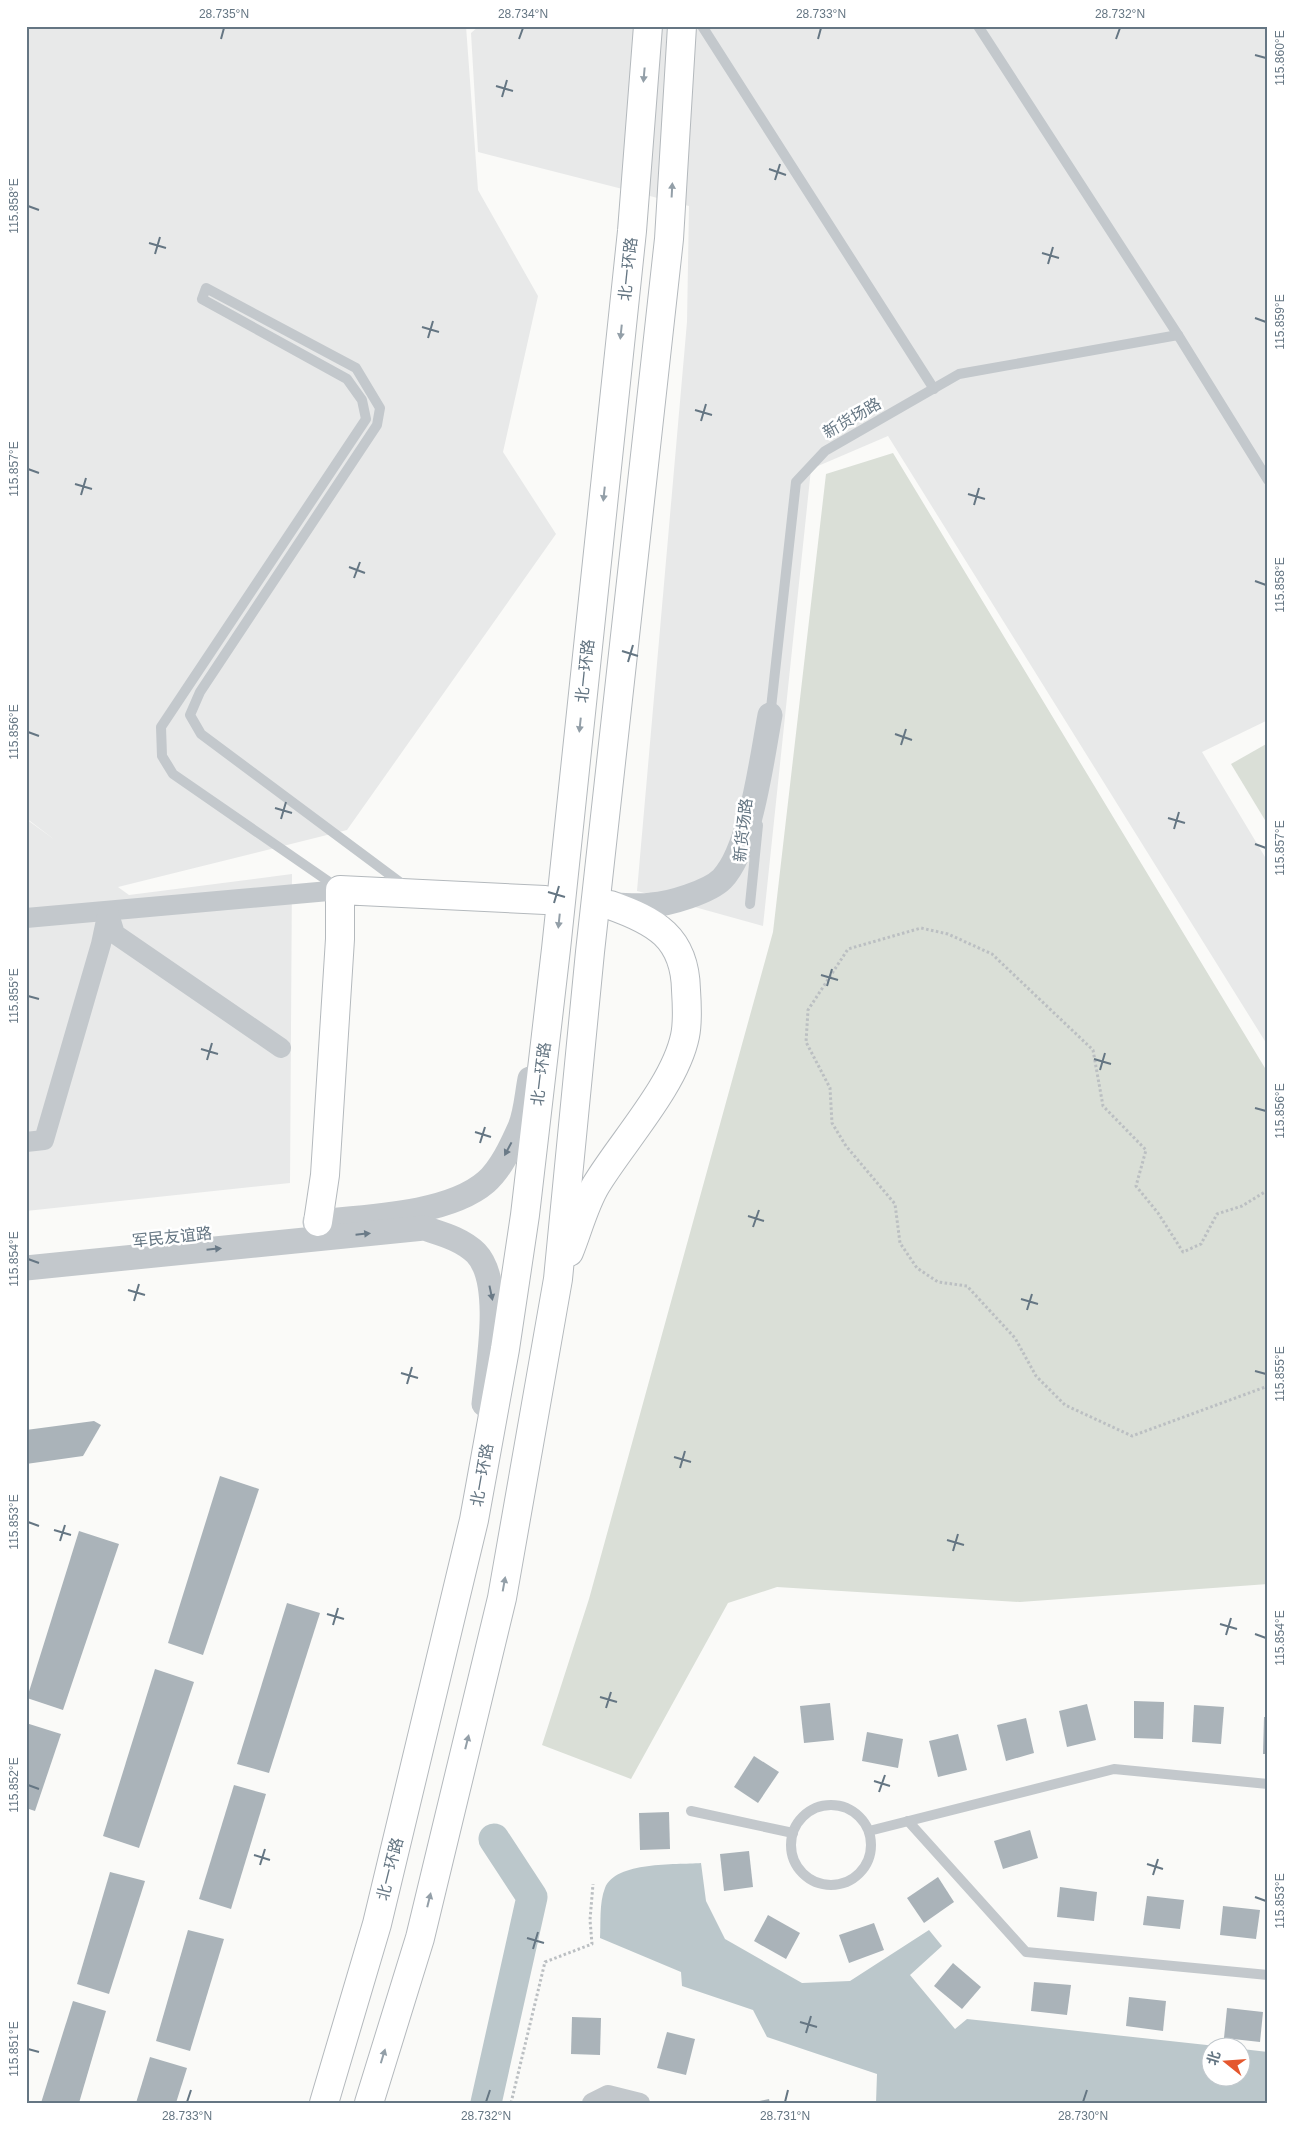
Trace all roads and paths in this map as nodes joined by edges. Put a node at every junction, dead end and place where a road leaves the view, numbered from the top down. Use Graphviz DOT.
graph roads {
  1 [pos="648,26"];
  2 [pos="682,26"];
  3 [pos="702,26"];
  4 [pos="978,26"];
  5 [pos="1178,335"];
  6 [pos="934,389"];
  7 [pos="1268,480"];
  8 [pos="770,715"];
  9 [pos="340,890"];
  10 [pos="415,894"];
  11 [pos="545,900"];
  12 [pos="750,904"];
  13 [pos="610,905"];
  14 [pos="108,911"];
  15 [pos="26,918"];
  16 [pos="556,949"];
  17 [pos="281,1048"];
  18 [pos="26,1142"];
  19 [pos="1268,1190"];
  20 [pos="316,1230"];
  21 [pos="26,1253"];
  22 [pos="26,1268"];
  23 [pos="558,1279"];
  24 [pos="1268,1386"];
  25 [pos="474,1520"];
  26 [pos="1268,1784"];
  27 [pos="691,1811"];
  28 [pos="908,1822"];
  29 [pos="869,1831"];
  30 [pos="793,1833"];
  31 [pos="593,1884"];
  32 [pos="1268,1975"];
  33 [pos="324,2103"];
  34 [pos="369,2103"];
  35 [pos="511,2103"];
  36 [pos="592,2103"];
  37 [pos="640,2103"];
  1 -- 16 [label="highway, 北一环路, one-way"];
  23 -- 2 [label="highway, one-way"];
  3 -- 6 [label="lane"];
  4 -- 5 [label="lane"];
  5 -- 6 [label="lane, 新货场路"];
  5 -- 7 [label="lane"];
  6 -- 8 [label="lane, 新货场路"];
  8 -- 12 [label="lane, 新货场路"];
  8 -- 13 [label="street"];
  9 -- 10 [label="highway"];
  9 -- 10 [label="lane"];
  9 -- 14 [label="street"];
  9 -- 20 [label="highway"];
  10 -- 11 [label="highway"];
  13 -- 23 [label="highway"];
  14 -- 15 [label="street"];
  14 -- 17 [label="street"];
  14 -- 18 [label="street"];
  16 -- 20 [label="street, one-way"];
  16 -- 25 [label="highway, 北一环路"];
  19 -- 24 [label="path"];
  20 -- 21 [label="street, 军民友谊路"];
  22 -- 20 [label="street, 军民友谊路, one-way"];
  20 -- 25 [label="street, one-way"];
  34 -- 23 [label="highway, one-way"];
  25 -- 33 [label="highway, 北一环路"];
  26 -- 28 [label="lane"];
  27 -- 30 [label="lane"];
  28 -- 29 [label="lane"];
  28 -- 32 [label="lane"];
  29 -- 30 [label="lane"];
  29 -- 30 [label="lane"];
  31 -- 35 [label="path"];
  36 -- 37 [label="street"];
}
